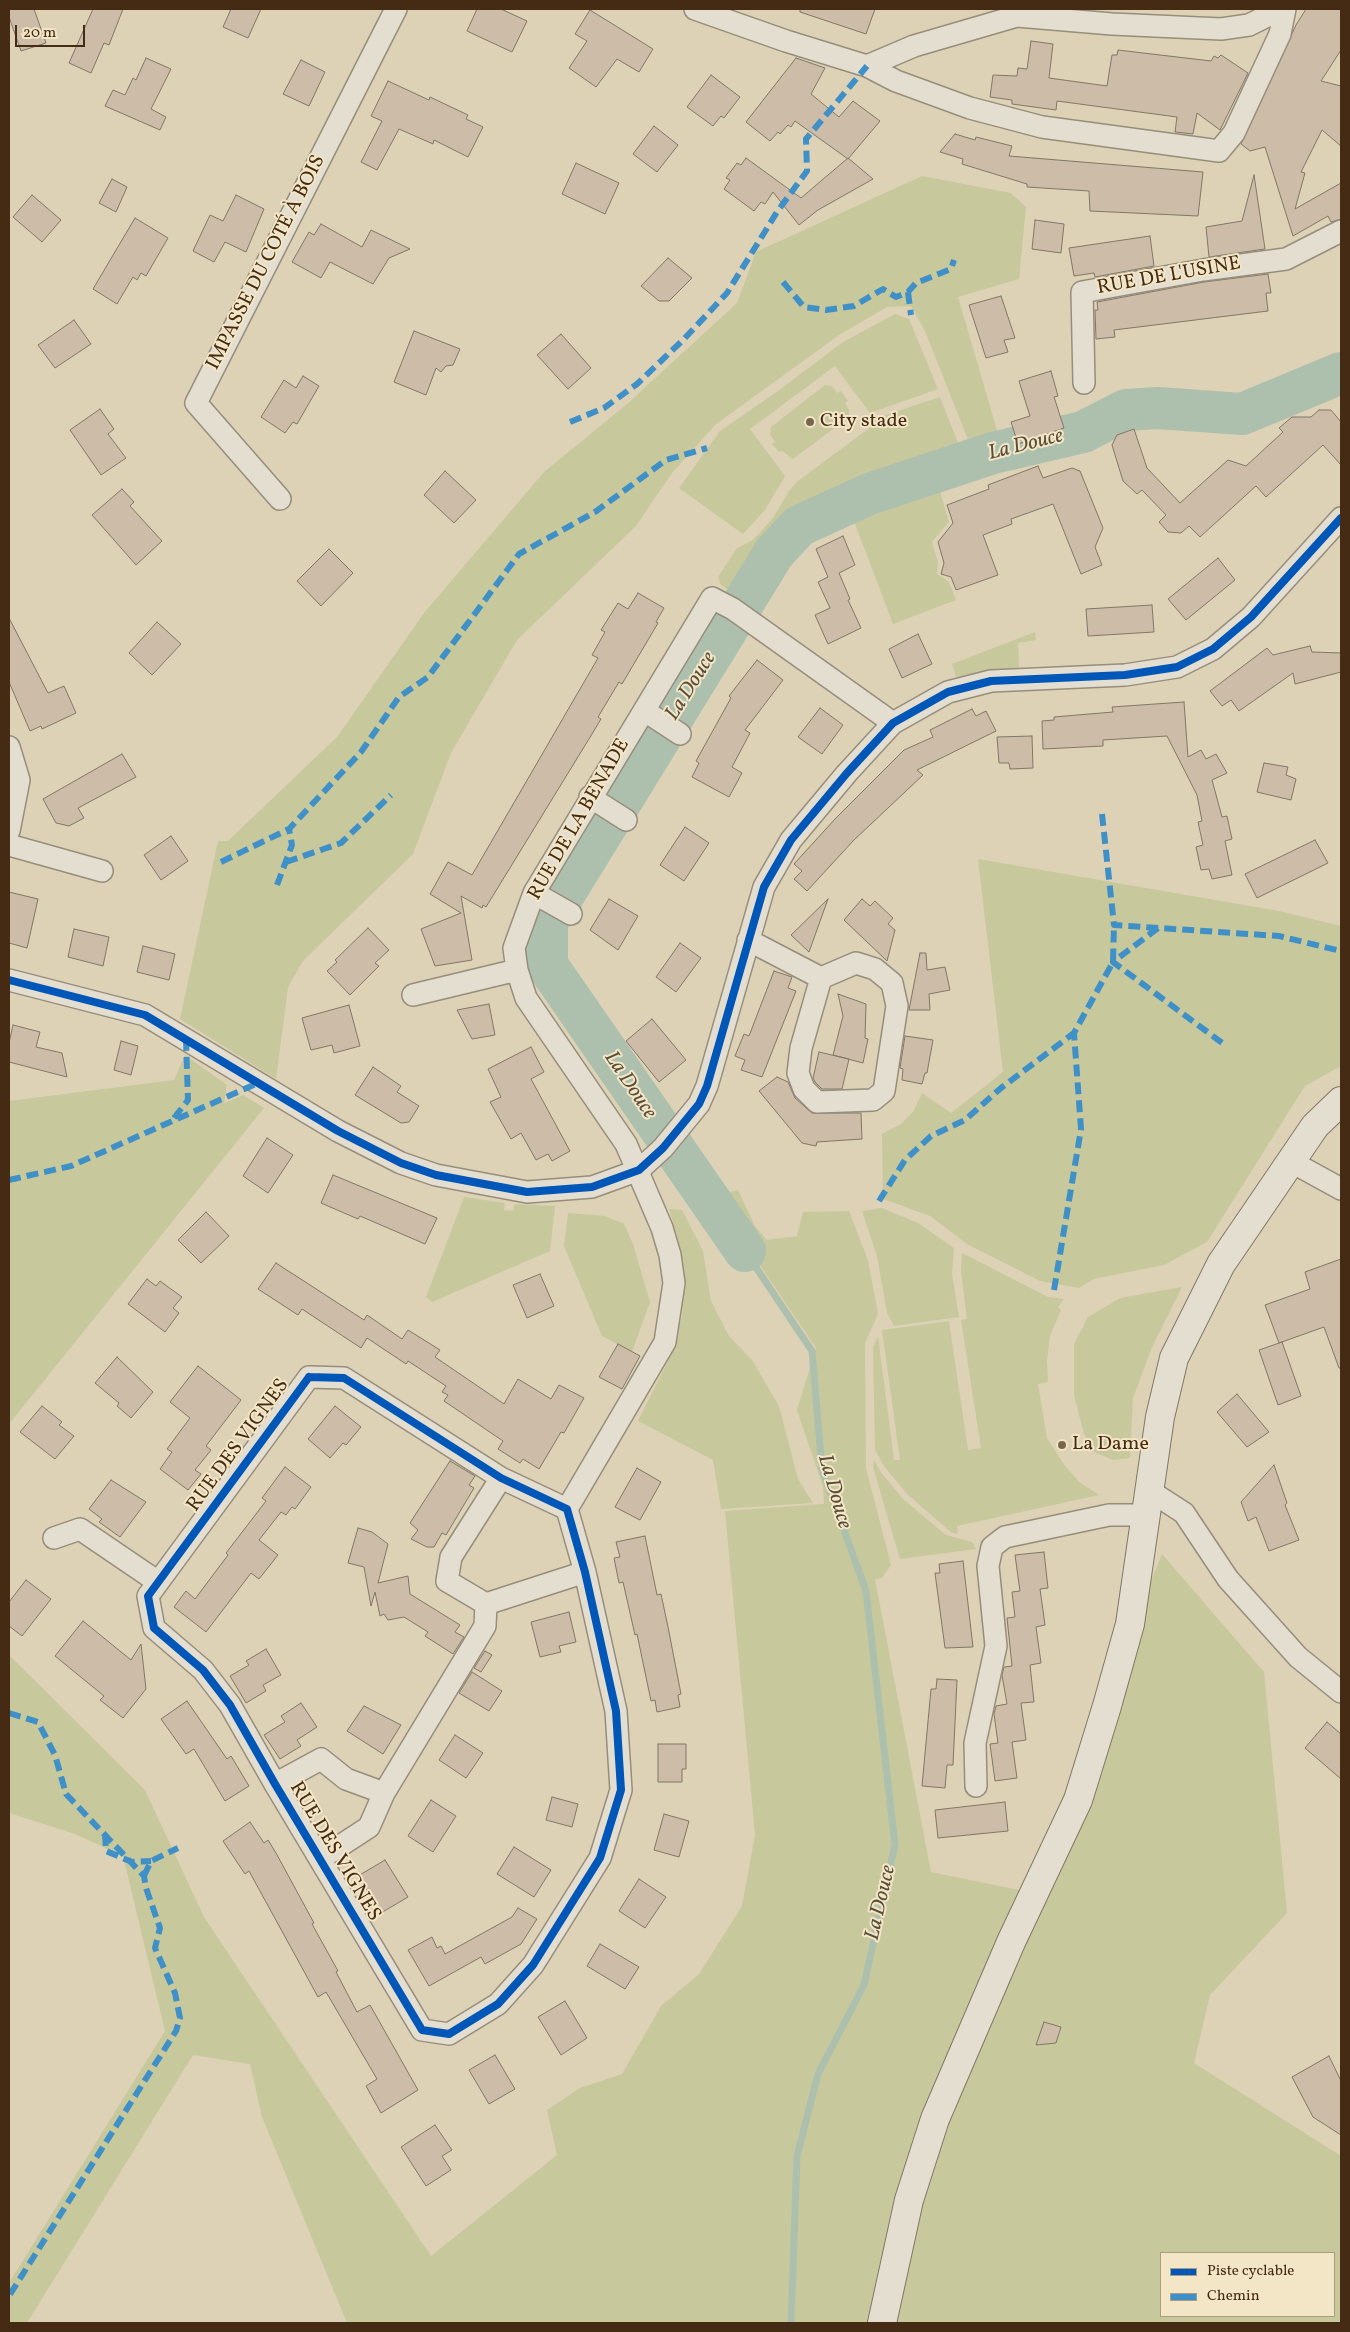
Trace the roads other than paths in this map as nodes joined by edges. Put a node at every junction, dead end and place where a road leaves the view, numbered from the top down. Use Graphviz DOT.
graph roads {
  1 [pos="396,9"];
  2 [pos="695,9"];
  3 [pos="1283,9"];
  4 [pos="867,66"];
  5 [pos="1341,231"];
  6 [pos="1084,383"];
  7 [pos="280,499"];
  8 [pos="1341,518"];
  9 [pos="644,711"];
  10 [pos="893,723"];
  11 [pos="672,729"];
  12 [pos="9,747"];
  13 [pos="597,802"];
  14 [pos="626,820"];
  15 [pos="9,831"];
  16 [pos="9,845"];
  17 [pos="102,871"];
  18 [pos="540,897"];
  19 [pos="571,914"];
  20 [pos="748,940"];
  21 [pos="517,970"];
  22 [pos="821,978"];
  23 [pos="9,980"];
  24 [pos="412,995"];
  25 [pos="1341,1101"];
  26 [pos="1290,1161"];
  27 [pos="639,1170"];
  28 [pos="1341,1189"];
  29 [pos="501,1478"];
  30 [pos="1148,1503"];
  31 [pos="567,1509"];
  32 [pos="54,1538"];
  33 [pos="585,1572"];
  34 [pos="158,1582"];
  35 [pos="486,1604"];
  36 [pos="1341,1692"];
  37 [pos="274,1784"];
  38 [pos="976,1786"];
  39 [pos="384,1793"];
  40 [pos="320,1859"];
  41 [pos="882,2323"];
  1 -- 7 [label="street, IMPASSE DU COTÉ À BOIS"];
  2 -- 4 [label="street"];
  3 -- 4 [label="street"];
  3 -- 4 [label="street"];
  5 -- 6 [label="street, RUE DE L'USINE"];
  8 -- 10 [label="street"];
  9 -- 10 [label="street, RUE DE LA BENADE"];
  9 -- 11 [label="street"];
  9 -- 13 [label="street, RUE DE LA BENADE"];
  10 -- 20 [label="street"];
  12 -- 15 [label="street"];
  13 -- 14 [label="street"];
  13 -- 18 [label="street, RUE DE LA BENADE"];
  16 -- 17 [label="street"];
  18 -- 19 [label="street"];
  18 -- 21 [label="street, RUE DE LA BENADE"];
  20 -- 22 [label="street"];
  20 -- 27 [label="street"];
  21 -- 24 [label="street"];
  21 -- 27 [label="street, RUE DE LA BENADE"];
  22 -- 22 [label="street"];
  23 -- 27 [label="street"];
  25 -- 26 [label="street"];
  26 -- 28 [label="street"];
  26 -- 30 [label="street"];
  27 -- 31 [label="street"];
  29 -- 31 [label="street, RUE DES VIGNES"];
  29 -- 34 [label="street, RUE DES VIGNES"];
  29 -- 35 [label="street"];
  30 -- 36 [label="street"];
  30 -- 38 [label="street"];
  30 -- 41 [label="street"];
  31 -- 33 [label="street, RUE DES VIGNES"];
  32 -- 34 [label="street"];
  33 -- 35 [label="street"];
  33 -- 40 [label="street, RUE DES VIGNES"];
  34 -- 37 [label="street, RUE DES VIGNES"];
  35 -- 39 [label="street"];
  37 -- 39 [label="street"];
  37 -- 40 [label="street, RUE DES VIGNES"];
  39 -- 40 [label="street"];
}
